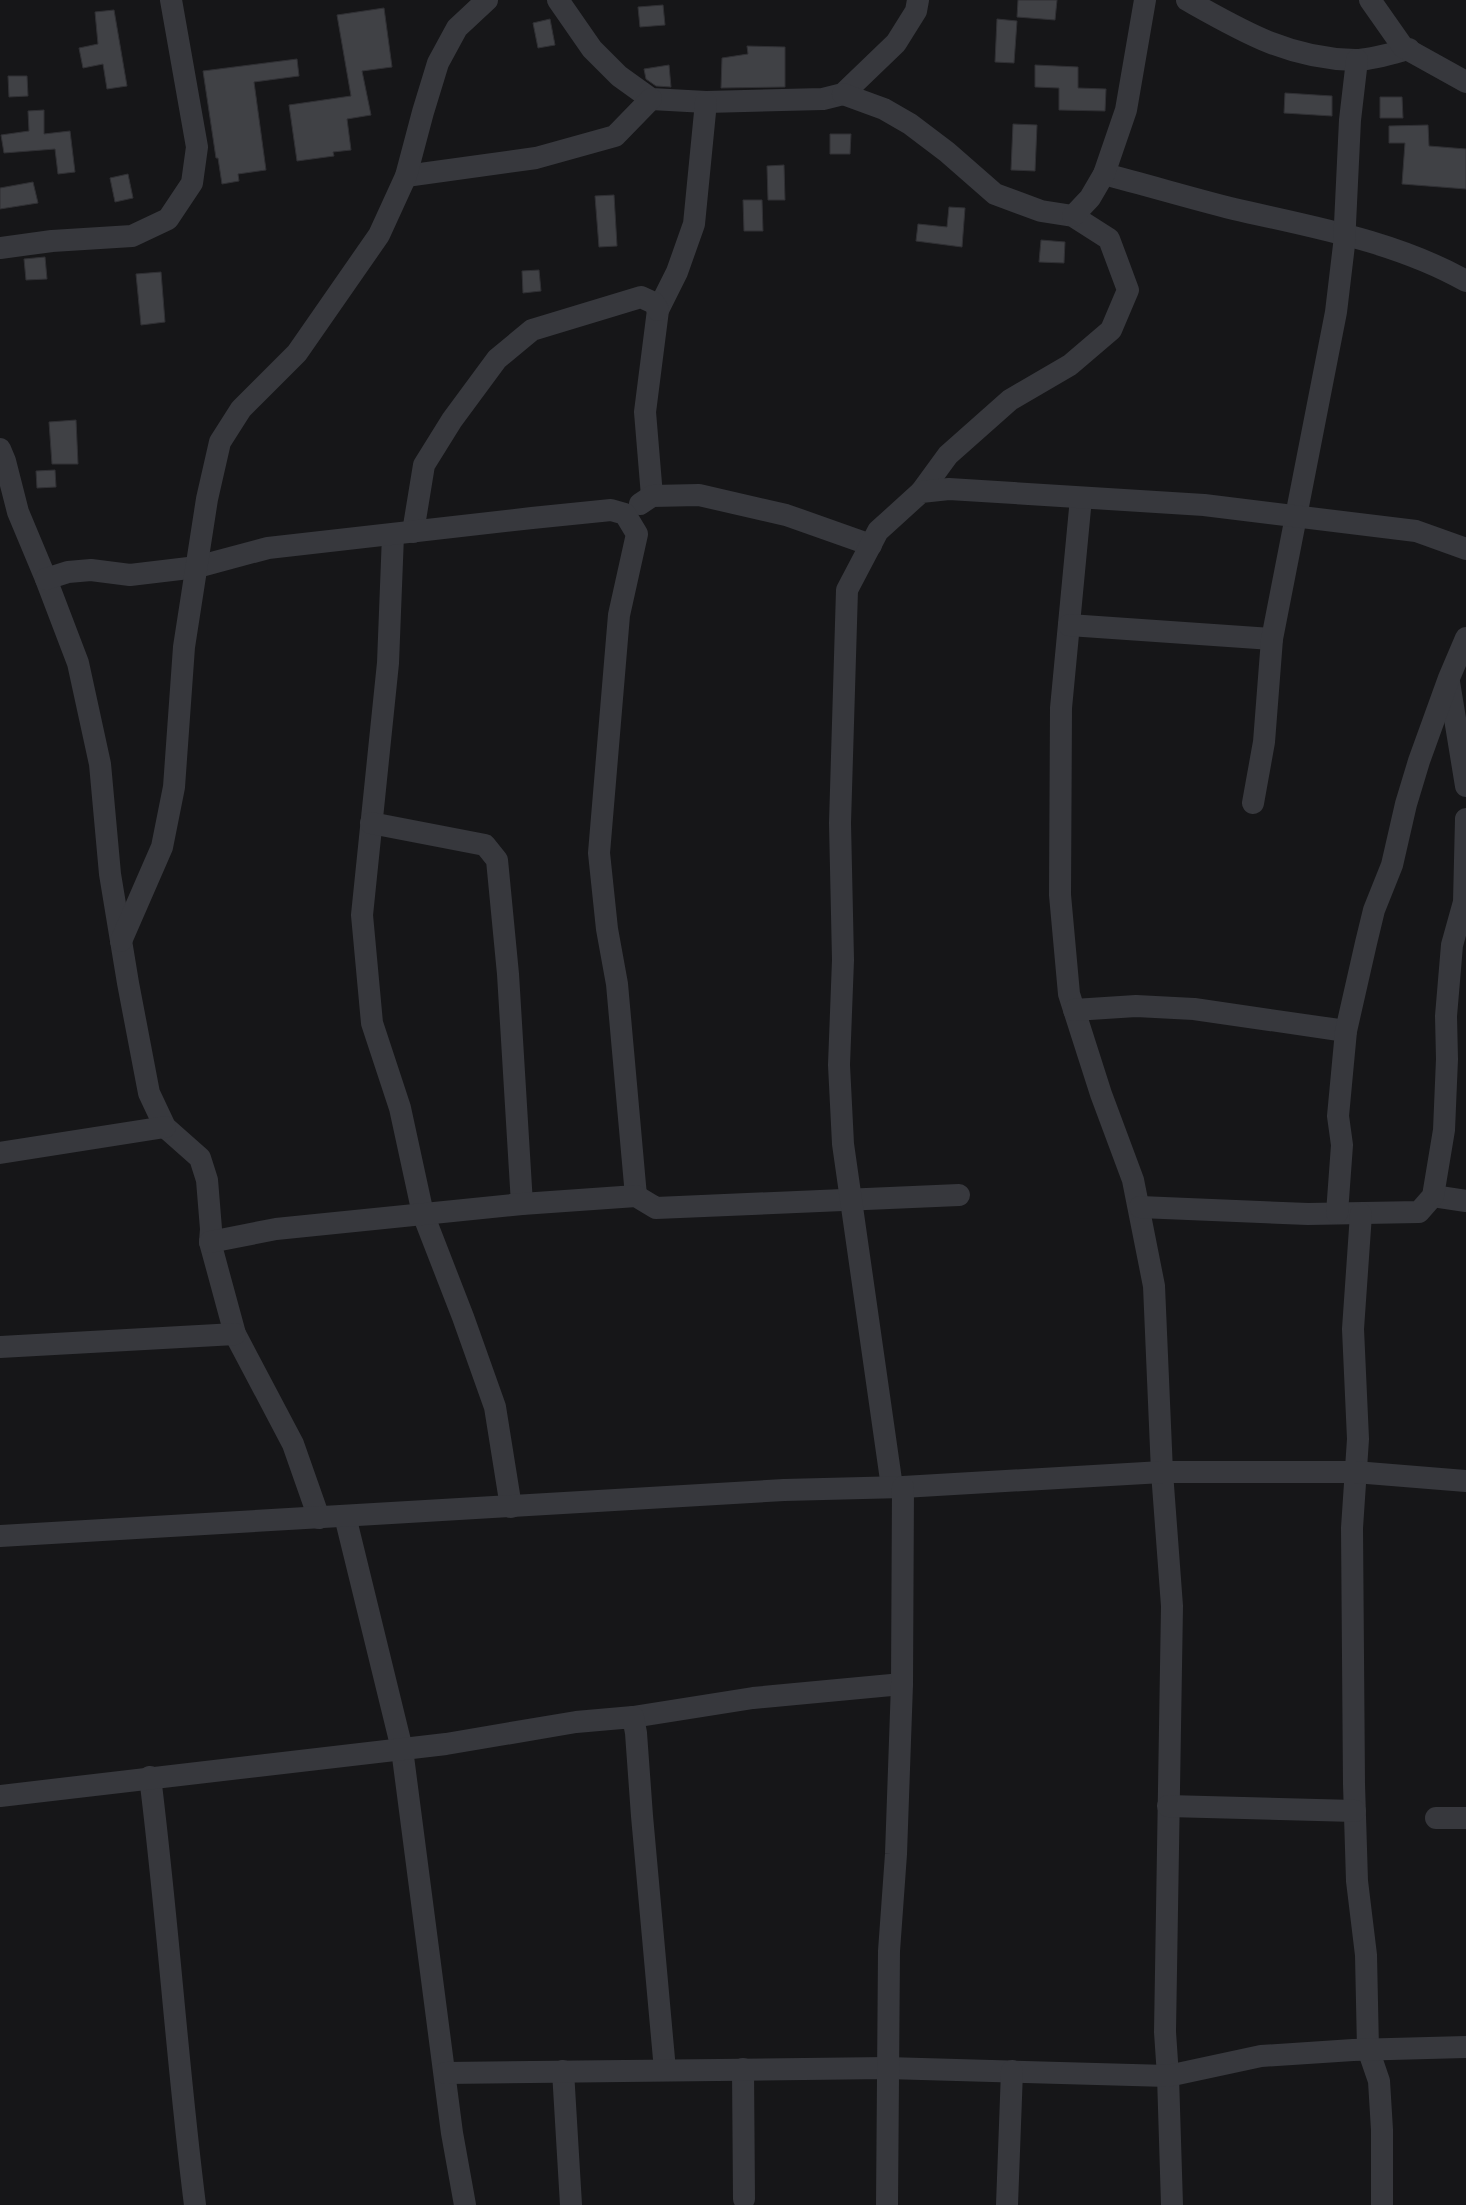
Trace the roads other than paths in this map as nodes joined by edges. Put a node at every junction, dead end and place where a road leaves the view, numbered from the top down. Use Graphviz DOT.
graph roads {
  1 [pos="171,0"];
  2 [pos="487,0"];
  3 [pos="558,0"];
  4 [pos="918,0"];
  5 [pos="1145,0"];
  6 [pos="1186,0"];
  7 [pos="1370,0"];
  8 [pos="1408,49"];
  9 [pos="1357,60"];
  10 [pos="1466,82"];
  11 [pos="843,94"];
  12 [pos="651,99"];
  13 [pos="706,102"];
  14 [pos="1104,174"];
  15 [pos="406,176"];
  16 [pos="1073,216"];
  17 [pos="1345,234"];
  18 [pos="0,248"];
  19 [pos="1466,281"];
  20 [pos="658,310"];
  21 [pos="2,457"];
  22 [pos="921,492"];
  23 [pos="652,496"];
  24 [pos="1081,498"];
  25 [pos="624,514"];
  26 [pos="1296,516"];
  27 [pos="403,534"];
  28 [pos="871,545"];
  29 [pos="1466,549"];
  30 [pos="197,568"];
  31 [pos="46,578"];
  32 [pos="1069,625"];
  33 [pos="1466,638"];
  34 [pos="1272,640"];
  35 [pos="1449,678"];
  36 [pos="1466,786"];
  37 [pos="1254,804"];
  38 [pos="1466,819"];
  39 [pos="371,823"];
  40 [pos="121,941"];
  41 [pos="1074,1010"];
  42 [pos="1346,1032"];
  43 [pos="165,1127"];
  44 [pos="0,1153"];
  45 [pos="959,1195"];
  46 [pos="636,1196"];
  47 [pos="1433,1196"];
  48 [pos="850,1199"];
  49 [pos="1466,1202"];
  50 [pos="522,1204"];
  51 [pos="1140,1206"];
  52 [pos="1337,1213"];
  53 [pos="423,1214"];
  54 [pos="1361,1214"];
  55 [pos="210,1242"];
  56 [pos="235,1334"];
  57 [pos="0,1347"];
  58 [pos="1162,1472"];
  59 [pos="1355,1472"];
  60 [pos="1466,1481"];
  61 [pos="898,1487"];
  62 [pos="511,1507"];
  63 [pos="345,1516"];
  64 [pos="319,1518"];
  65 [pos="0,1536"];
  66 [pos="902,1684"];
  67 [pos="633,1717"];
  68 [pos="402,1749"];
  69 [pos="150,1777"];
  70 [pos="0,1796"];
  71 [pos="1168,1806"];
  72 [pos="1355,1811"];
  73 [pos="1436,1818"];
  74 [pos="1466,1818"];
  75 [pos="1466,2047"];
  76 [pos="1368,2049"];
  77 [pos="887,2068"];
  78 [pos="743,2069"];
  79 [pos="666,2070"];
  80 [pos="1012,2071"];
  81 [pos="563,2072"];
  82 [pos="445,2073"];
  83 [pos="1168,2076"];
  84 [pos="744,2199"];
  85 [pos="195,2205"];
  86 [pos="465,2205"];
  87 [pos="571,2205"];
  88 [pos="887,2205"];
  89 [pos="1007,2205"];
  90 [pos="1172,2205"];
  91 [pos="1382,2205"];
  1 -- 18 [label="street"];
  2 -- 15 [label="street"];
  3 -- 12 [label="street"];
  4 -- 11 [label="street"];
  5 -- 14 [label="street"];
  6 -- 9 [label="street"];
  7 -- 8 [label="street"];
  8 -- 9 [label="street"];
  8 -- 10 [label="street"];
  9 -- 17 [label="street"];
  11 -- 13 [label="street"];
  11 -- 16 [label="street"];
  12 -- 13 [label="street"];
  12 -- 15 [label="street"];
  13 -- 20 [label="street"];
  14 -- 16 [label="street"];
  14 -- 17 [label="street"];
  15 -- 30 [label="street"];
  16 -- 22 [label="street"];
  17 -- 19 [label="street"];
  17 -- 26 [label="street"];
  20 -- 23 [label="street"];
  20 -- 27 [label="street"];
  21 -- 31 [label="street"];
  22 -- 24 [label="street"];
  22 -- 28 [label="street"];
  23 -- 25 [label="street"];
  23 -- 28 [label="street"];
  24 -- 26 [label="street"];
  24 -- 32 [label="street"];
  25 -- 27 [label="street"];
  25 -- 46 [label="street"];
  26 -- 29 [label="street"];
  26 -- 34 [label="street"];
  27 -- 30 [label="street"];
  27 -- 39 [label="street"];
  28 -- 48 [label="street"];
  30 -- 31 [label="street"];
  30 -- 40 [label="street"];
  31 -- 40 [label="street"];
  32 -- 34 [label="street"];
  32 -- 41 [label="street"];
  33 -- 35 [label="street"];
  34 -- 37 [label="street"];
  35 -- 36 [label="street"];
  35 -- 42 [label="street"];
  38 -- 47 [label="street"];
  39 -- 50 [label="street"];
  39 -- 53 [label="street"];
  40 -- 43 [label="street"];
  41 -- 42 [label="street"];
  41 -- 51 [label="street"];
  42 -- 52 [label="street"];
  43 -- 44 [label="street"];
  43 -- 55 [label="street"];
  45 -- 48 [label="street"];
  46 -- 48 [label="street"];
  46 -- 50 [label="street"];
  47 -- 49 [label="street"];
  47 -- 54 [label="street"];
  48 -- 61 [label="street"];
  50 -- 53 [label="street"];
  51 -- 52 [label="street"];
  51 -- 58 [label="street"];
  52 -- 54 [label="street"];
  53 -- 55 [label="street"];
  53 -- 62 [label="street"];
  54 -- 59 [label="street"];
  55 -- 56 [label="street"];
  56 -- 57 [label="street"];
  56 -- 64 [label="street"];
  58 -- 59 [label="street"];
  58 -- 61 [label="street"];
  58 -- 71 [label="street"];
  59 -- 60 [label="street"];
  59 -- 72 [label="street"];
  61 -- 62 [label="street"];
  61 -- 66 [label="street"];
  62 -- 63 [label="street"];
  63 -- 64 [label="street"];
  63 -- 68 [label="street"];
  64 -- 65 [label="street"];
  66 -- 67 [label="street"];
  66 -- 77 [label="street"];
  67 -- 68 [label="street"];
  67 -- 79 [label="street"];
  68 -- 69 [label="street"];
  68 -- 82 [label="street"];
  69 -- 70 [label="street"];
  69 -- 85 [label="street"];
  71 -- 72 [label="street"];
  71 -- 83 [label="street"];
  72 -- 76 [label="street"];
  73 -- 74 [label="street"];
  75 -- 76 [label="street"];
  76 -- 83 [label="street"];
  76 -- 91 [label="street"];
  77 -- 78 [label="street"];
  77 -- 80 [label="street"];
  77 -- 88 [label="street"];
  78 -- 79 [label="street"];
  78 -- 84 [label="street"];
  79 -- 81 [label="street"];
  80 -- 83 [label="street"];
  80 -- 89 [label="street"];
  81 -- 82 [label="street"];
  81 -- 87 [label="street"];
  82 -- 86 [label="street"];
  83 -- 90 [label="street"];
}
